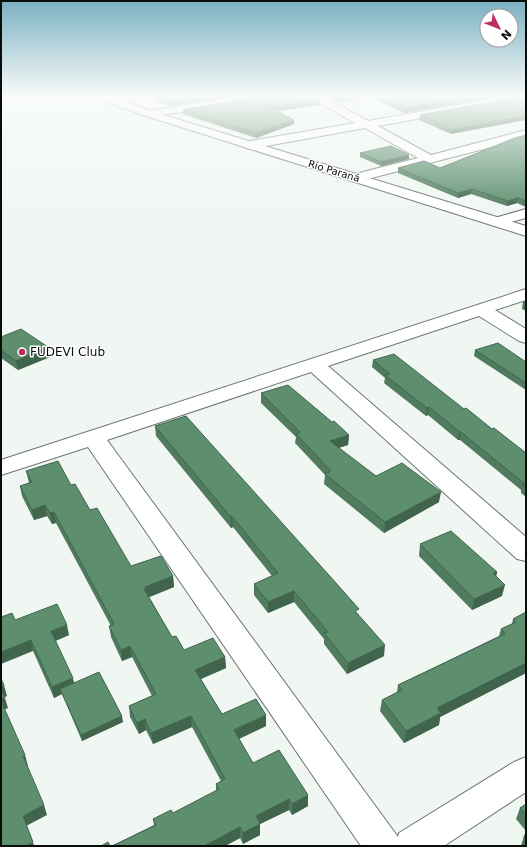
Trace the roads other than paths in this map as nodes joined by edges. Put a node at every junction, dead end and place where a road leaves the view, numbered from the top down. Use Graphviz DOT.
graph roads {
  1 [pos="227,135"];
  2 [pos="304,135"];
  3 [pos="385,135"];
  4 [pos="524,135"];
  5 [pos="254,143"];
  6 [pos="428,158"];
  7 [pos="361,176"];
  8 [pos="526,212"];
  9 [pos="502,220"];
  10 [pos="526,223"];
  11 [pos="526,231"];
  12 [pos="526,294"];
  13 [pos="481,309"];
  14 [pos="526,337"];
  15 [pos="314,364"];
  16 [pos="94,438"];
  17 [pos="1,468"];
  18 [pos="526,552"];
  19 [pos="526,773"];
  20 [pos="383,846"];
  21 [pos="412,846"];
  1 -- 5 [label="street, Río Paraná"];
  2 -- 5 [label="street"];
  3 -- 6 [label="street"];
  4 -- 6 [label="street"];
  5 -- 7 [label="street, Río Paraná"];
  6 -- 7 [label="street"];
  7 -- 9 [label="street, Río Paraná"];
  8 -- 9 [label="street"];
  9 -- 10 [label="street, Río Paraná"];
  9 -- 11 [label="street, Río Paraná"];
  12 -- 13 [label="street"];
  13 -- 14 [label="street"];
  13 -- 15 [label="street"];
  15 -- 16 [label="street"];
  15 -- 18 [label="street"];
  16 -- 17 [label="street"];
  16 -- 20 [label="street"];
  19 -- 21 [label="street"];
}
